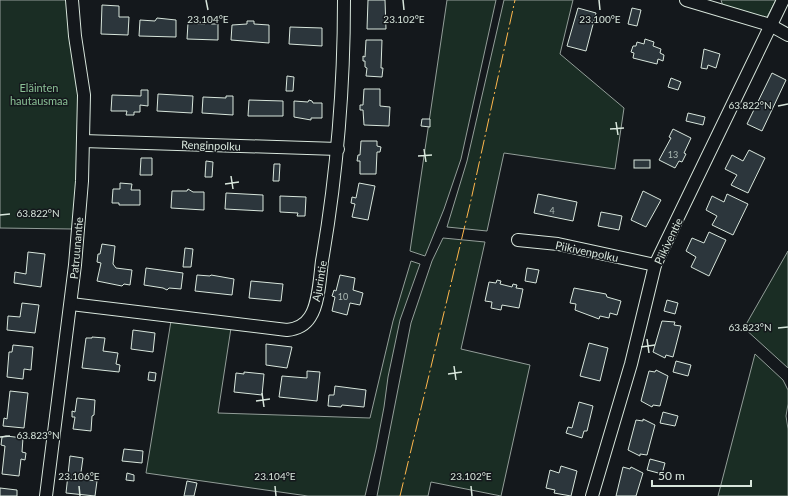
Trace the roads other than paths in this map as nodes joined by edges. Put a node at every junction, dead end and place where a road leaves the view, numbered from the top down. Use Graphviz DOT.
graph roads {
  1 [pos="72,0"];
  2 [pos="344,0"];
  3 [pos="686,0"];
  4 [pos="783,0"];
  5 [pos="770,26"];
  6 [pos="788,35"];
  7 [pos="83,141"];
  8 [pos="338,148"];
  9 [pos="518,240"];
  10 [pos="655,265"];
  11 [pos="71,304"];
  12 [pos="46,496"];
  13 [pos="592,496"];
  1 -- 7 [label="street, Patruunantie"];
  2 -- 8 [label="street, Ajurintie"];
  3 -- 5 [label="street"];
  4 -- 5 [label="street, Piikiventie"];
  5 -- 6 [label="street"];
  5 -- 10 [label="street, Piikiventie"];
  7 -- 8 [label="street, Renginpolku"];
  7 -- 11 [label="street, Patruunantie"];
  8 -- 11 [label="street, Ajurintie"];
  9 -- 10 [label="street, Piikivenpolku"];
  10 -- 13 [label="street, Piikiventie"];
  11 -- 12 [label="street, Patruunantie"];
}
